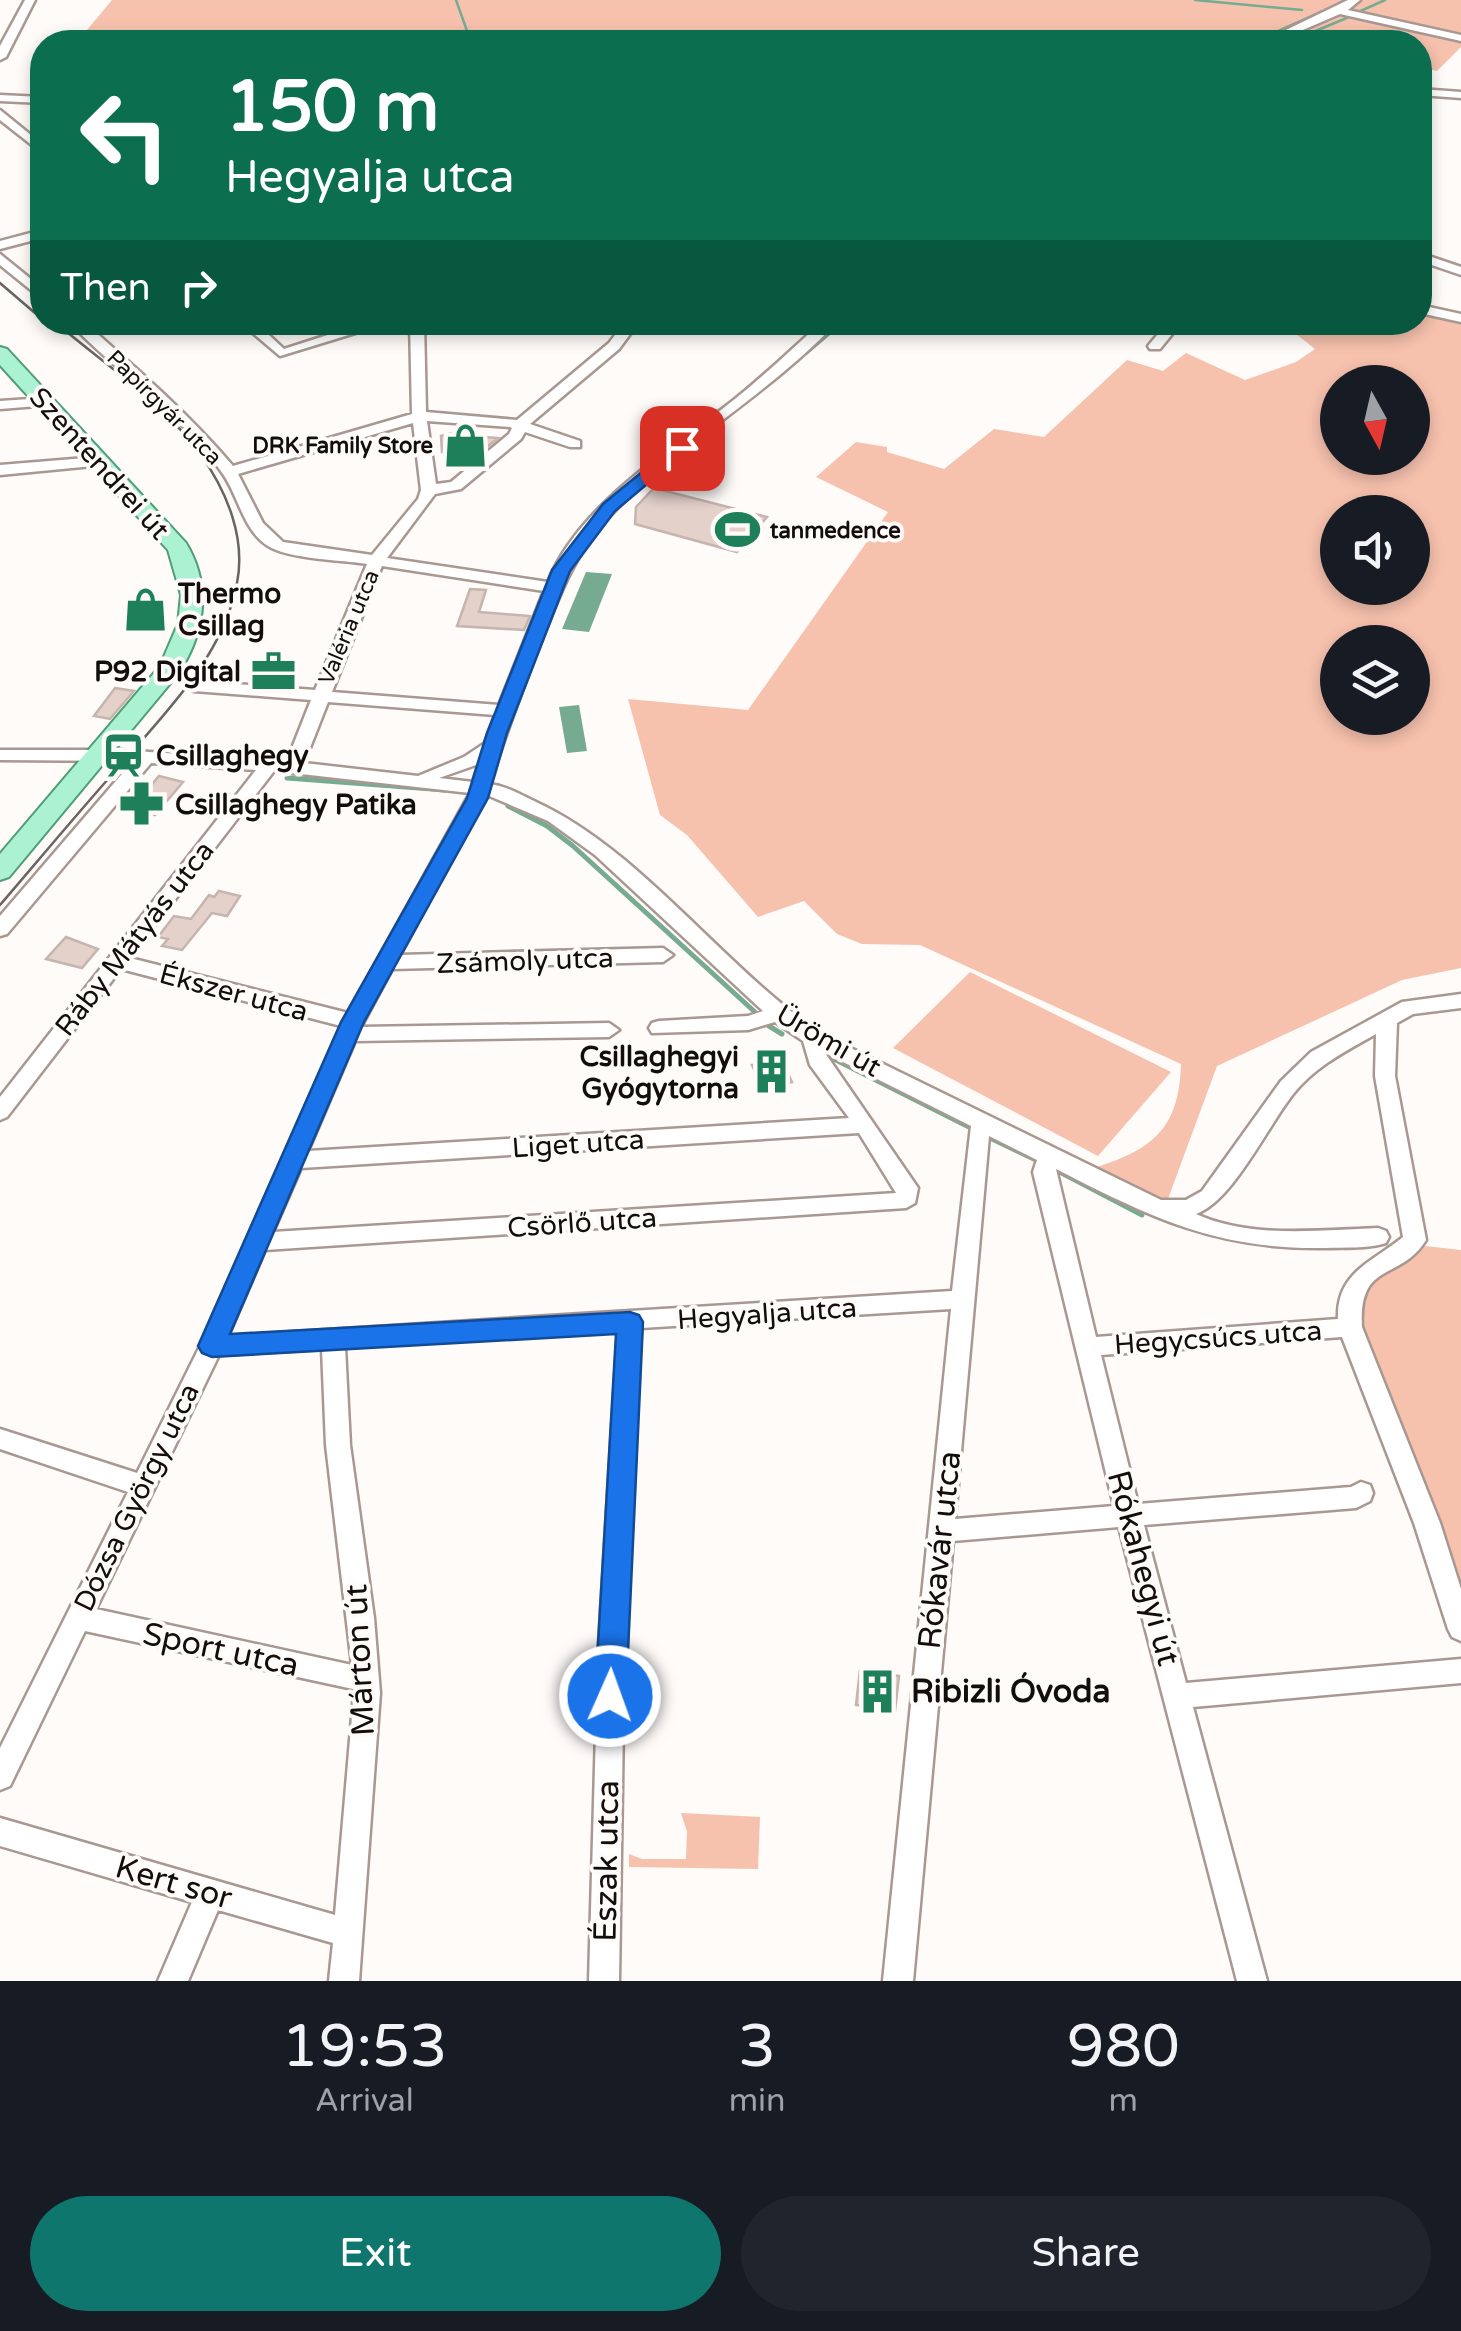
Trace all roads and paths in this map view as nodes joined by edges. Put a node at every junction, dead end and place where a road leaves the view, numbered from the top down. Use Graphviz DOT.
graph roads {
  1 [pos="30,0"];
  2 [pos="1354,0"];
  3 [pos="1339,12"];
  4 [pos="1296,30"];
  5 [pos="1423,30"];
  6 [pos="1432,32"];
  7 [pos="1461,38"];
  8 [pos="0,57"];
  9 [pos="1432,93"];
  10 [pos="1461,96"];
  11 [pos="0,98"];
  12 [pos="30,99"];
  13 [pos="0,114"];
  14 [pos="30,140"];
  15 [pos="30,237"];
  16 [pos="0,245"];
  17 [pos="0,258"];
  18 [pos="1432,261"];
  19 [pos="1461,272"];
  20 [pos="30,284"];
  21 [pos="1432,312"];
  22 [pos="1461,318"];
  23 [pos="89,335"];
  24 [pos="264,335"];
  25 [pos="341,335"];
  26 [pos="417,335"];
  27 [pos="623,335"];
  28 [pos="816,335"];
  29 [pos="1165,335"];
  30 [pos="1155,346"];
  31 [pos="0,353"];
  32 [pos="45,402"];
  33 [pos="0,405"];
  34 [pos="419,416"];
  35 [pos="520,425"];
  36 [pos="574,444"];
  37 [pos="98,462"];
  38 [pos="0,470"];
  39 [pos="229,472"];
  40 [pos="429,490"];
  41 [pos="376,561"];
  42 [pos="554,588"];
  43 [pos="194,686"];
  44 [pos="318,696"];
  45 [pos="499,710"];
  46 [pos="493,746"];
  47 [pos="0,755"];
  48 [pos="97,757"];
  49 [pos="146,757"];
  50 [pos="269,765"];
  51 [pos="292,766"];
  52 [pos="416,778"];
  53 [pos="480,786"];
  54 [pos="0,871"];
  55 [pos="0,929"];
  56 [pos="662,956"];
  57 [pos="116,961"];
  58 [pos="387,962"];
  59 [pos="1461,1001"];
  60 [pos="778,1014"];
  61 [pos="1387,1018"];
  62 [pos="350,1028"];
  63 [pos="658,1028"];
  64 [pos="610,1030"];
  65 [pos="815,1038"];
  66 [pos="0,1112"];
  67 [pos="984,1122"];
  68 [pos="865,1125"];
  69 [pos="1049,1154"];
  70 [pos="291,1160"];
  71 [pos="1171,1211"];
  72 [pos="1378,1237"];
  73 [pos="256,1242"];
  74 [pos="964,1299"];
  75 [pos="630,1322"];
  76 [pos="1350,1327"];
  77 [pos="333,1340"];
  78 [pos="212,1346"];
  79 [pos="1086,1347"];
  80 [pos="0,1438"];
  81 [pos="144,1486"];
  82 [pos="1361,1493"];
  83 [pos="1128,1514"];
  84 [pos="941,1531"];
  85 [pos="76,1617"];
  86 [pos="1461,1629"];
  87 [pos="1461,1671"];
  88 [pos="366,1680"];
  89 [pos="1179,1696"];
  90 [pos="0,1777"];
  91 [pos="0,1832"];
  92 [pos="211,1892"];
  93 [pos="347,1933"];
  94 [pos="174,1981"];
  95 [pos="344,1981"];
  96 [pos="604,1981"];
  97 [pos="898,1981"];
  98 [pos="1252,1981"];
  1 -- 8 [label="street"];
  2 -- 3 [label="street"];
  3 -- 4 [label="street"];
  3 -- 5 [label="street"];
  6 -- 7 [label="street"];
  9 -- 10 [label="street"];
  11 -- 12 [label="street"];
  13 -- 14 [label="street"];
  15 -- 16 [label="street"];
  17 -- 20 [label="street"];
  18 -- 19 [label="street"];
  21 -- 22 [label="street"];
  23 -- 39 [label="street, Papírgyár utca"];
  24 -- 25 [label="street"];
  26 -- 34 [label="street"];
  27 -- 35 [label="street"];
  28 -- 42 [label="street, Dózsa György utca"];
  29 -- 30 [label="street"];
  31 -- 32 [label="main road, Szentendrei út"];
  32 -- 33 [label="street"];
  32 -- 37 [label="main road, Szentendrei út"];
  34 -- 35 [label="street"];
  34 -- 39 [label="street"];
  34 -- 40 [label="street"];
  35 -- 36 [label="street"];
  35 -- 40 [label="street"];
  37 -- 38 [label="street"];
  37 -- 48 [label="main road, Szentendrei út"];
  39 -- 41 [label="street, Papírgyár utca"];
  40 -- 41 [label="street, Valéria utca"];
  41 -- 42 [label="street"];
  41 -- 44 [label="street, Valéria utca"];
  42 -- 46 [label="street, Dózsa György utca"];
  43 -- 44 [label="street"];
  44 -- 45 [label="street"];
  44 -- 51 [label="street, Valéria utca"];
  46 -- 52 [label="street"];
  46 -- 53 [label="street, Dózsa György utca"];
  47 -- 48 [label="street, Ürömi út"];
  48 -- 49 [label="street, Ürömi út"];
  48 -- 54 [label="main road, Szentendrei út"];
  49 -- 50 [label="street, Ürömi út"];
  49 -- 55 [label="street"];
  50 -- 51 [label="street, Ürömi út"];
  50 -- 57 [label="street, Ráby Mátyás utca"];
  51 -- 52 [label="street, Ürömi út"];
  52 -- 53 [label="street, Ürömi út"];
  53 -- 58 [label="street, Dózsa György utca"];
  53 -- 60 [label="street, Ürömi út"];
  56 -- 58 [label="street, Zsámoly utca"];
  57 -- 62 [label="street, Ékszer utca"];
  57 -- 66 [label="street, Ráby Mátyás utca"];
  58 -- 62 [label="street, Dózsa György utca"];
  59 -- 61 [label="street"];
  60 -- 63 [label="street"];
  60 -- 65 [label="street, Ürömi út"];
  61 -- 71 [label="street"];
  61 -- 76 [label="street"];
  62 -- 64 [label="street, Ékszer utca"];
  62 -- 70 [label="street, Dózsa György utca"];
  65 -- 67 [label="street, Ürömi út"];
  65 -- 68 [label="street"];
  67 -- 69 [label="street, Ürömi út"];
  67 -- 74 [label="street, Rókavár utca"];
  68 -- 70 [label="street, Liget utca"];
  68 -- 73 [label="street, Csörlő utca"];
  69 -- 71 [label="street, Ürömi út"];
  69 -- 79 [label="street, Rókahegyi út"];
  70 -- 73 [label="street, Dózsa György utca"];
  71 -- 72 [label="street, Ürömi út"];
  73 -- 78 [label="street, Dózsa György utca"];
  74 -- 75 [label="street, Hegyalja utca"];
  74 -- 84 [label="street, Rókavár utca"];
  75 -- 77 [label="street, Hegyalja utca"];
  75 -- 96 [label="street, Észak utca"];
  76 -- 79 [label="street, Hegycsúcs utca"];
  76 -- 86 [label="street"];
  77 -- 78 [label="street, Hegyalja utca"];
  77 -- 88 [label="street, Márton út"];
  78 -- 81 [label="street, Dózsa György utca"];
  79 -- 83 [label="street, Rókahegyi út"];
  80 -- 81 [label="street"];
  81 -- 85 [label="street, Dózsa György utca"];
  82 -- 83 [label="street"];
  83 -- 84 [label="street"];
  83 -- 89 [label="street, Rókahegyi út"];
  84 -- 97 [label="street, Rókavár utca"];
  85 -- 88 [label="street, Sport utca"];
  85 -- 90 [label="street, Dózsa György utca"];
  87 -- 89 [label="street"];
  88 -- 93 [label="street, Márton út"];
  89 -- 98 [label="street, Rókahegyi út"];
  91 -- 92 [label="street, Kert sor"];
  92 -- 93 [label="street, Kert sor"];
  92 -- 94 [label="street"];
  93 -- 95 [label="street, Márton út"];
}
